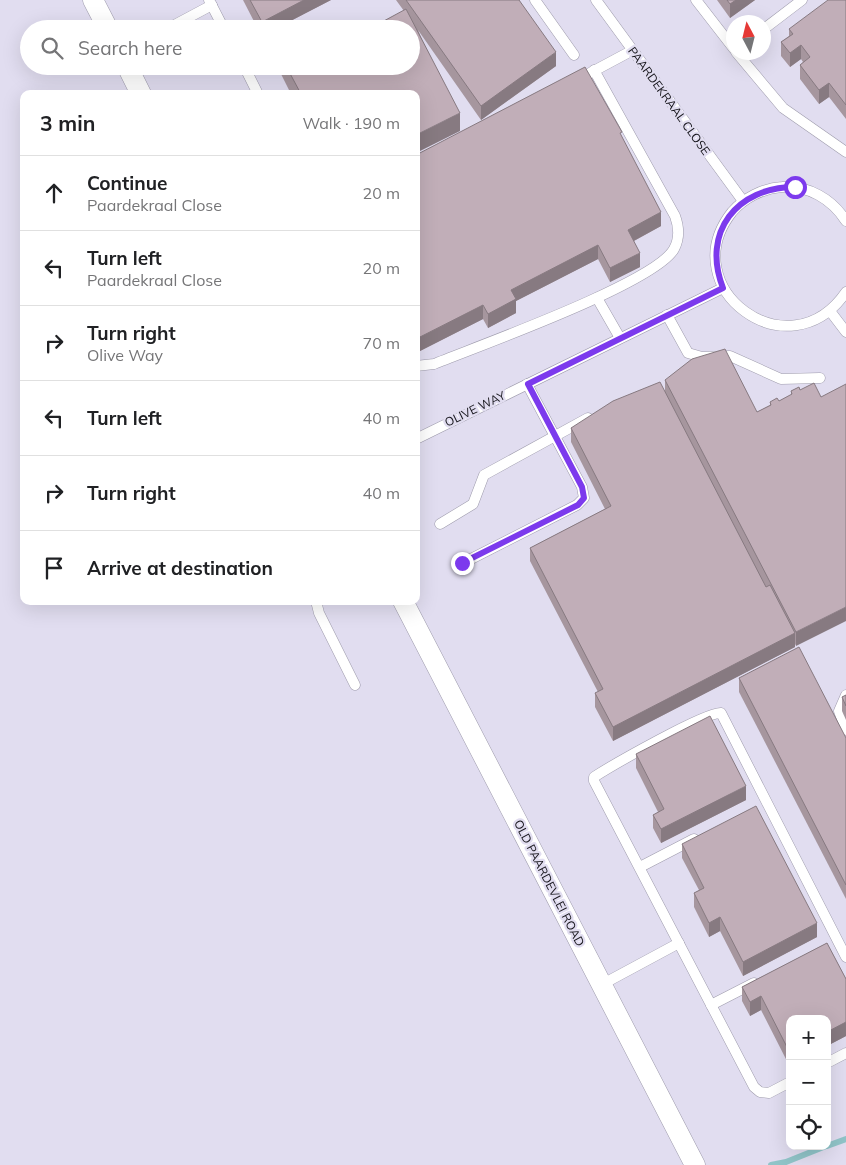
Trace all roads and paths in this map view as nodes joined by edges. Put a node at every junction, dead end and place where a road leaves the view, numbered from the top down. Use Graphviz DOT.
graph roads {
  1 [pos="93,0"];
  2 [pos="535,0"];
  3 [pos="596,0"];
  4 [pos="696,0"];
  5 [pos="802,0"];
  6 [pos="210,2"];
  7 [pos="103,20"];
  8 [pos="181,20"];
  9 [pos="219,20"];
  10 [pos="771,24"];
  11 [pos="726,39"];
  12 [pos="633,50"];
  13 [pos="574,55"];
  14 [pos="743,60"];
  15 [pos="594,70"];
  16 [pos="132,75"];
  17 [pos="248,75"];
  18 [pos="578,79"];
  19 [pos="139,90"];
  20 [pos="256,90"];
  21 [pos="846,152"];
  22 [pos="743,202"];
  23 [pos="846,221"];
  24 [pos="723,288"];
  25 [pos="846,292"];
  26 [pos="597,298"];
  27 [pos="830,311"];
  28 [pos="668,315"];
  29 [pos="846,332"];
  30 [pos="620,338"];
  31 [pos="420,366"];
  32 [pos="820,378"];
  33 [pos="528,384"];
  34 [pos="596,414"];
  35 [pos="555,435"];
  36 [pos="420,436"];
  37 [pos="440,524"];
  38 [pos="462,563"];
  39 [pos="317,605"];
  40 [pos="405,605"];
  41 [pos="355,684"];
  42 [pos="846,695"];
  43 [pos="846,730"];
  44 [pos="707,832"];
  45 [pos="640,867"];
  46 [pos="679,942"];
  47 [pos="846,957"];
  48 [pos="762,979"];
  49 [pos="601,984"];
  50 [pos="711,1004"];
  51 [pos="846,1053"];
  52 [pos="831,1061"];
  53 [pos="786,1084"];
  54 [pos="695,1165"];
  1 -- 7 [label="street"];
  2 -- 13 [label="lane"];
  3 -- 12 [label="lane, PAARDEKRAAL CLOSE"];
  4 -- 11 [label="lane"];
  5 -- 10 [label="lane"];
  6 -- 8 [label="lane"];
  6 -- 9 [label="lane"];
  12 -- 15 [label="lane"];
  12 -- 22 [label="lane, PAARDEKRAAL CLOSE"];
  14 -- 21 [label="lane"];
  15 -- 18 [label="lane"];
  15 -- 26 [label="lane"];
  16 -- 19 [label="street"];
  17 -- 20 [label="lane"];
  22 -- 23 [label="lane"];
  22 -- 24 [label="lane"];
  24 -- 27 [label="lane"];
  24 -- 28 [label="lane, OLIVE WAY"];
  25 -- 27 [label="lane"];
  26 -- 30 [label="lane"];
  26 -- 31 [label="lane"];
  27 -- 29 [label="lane"];
  28 -- 30 [label="lane, OLIVE WAY"];
  28 -- 32 [label="lane"];
  30 -- 33 [label="lane, OLIVE WAY"];
  33 -- 35 [label="lane"];
  33 -- 36 [label="lane, OLIVE WAY"];
  34 -- 35 [label="lane"];
  35 -- 37 [label="lane"];
  35 -- 38 [label="lane"];
  39 -- 41 [label="lane"];
  40 -- 49 [label="street, OLD PAARDEVLEI ROAD"];
  42 -- 43 [label="lane"];
  44 -- 45 [label="lane"];
  45 -- 46 [label="lane"];
  45 -- 47 [label="lane"];
  46 -- 49 [label="lane"];
  46 -- 50 [label="lane"];
  48 -- 50 [label="lane"];
  49 -- 54 [label="street, OLD PAARDEVLEI ROAD"];
  50 -- 53 [label="lane"];
  51 -- 52 [label="lane"];
}
